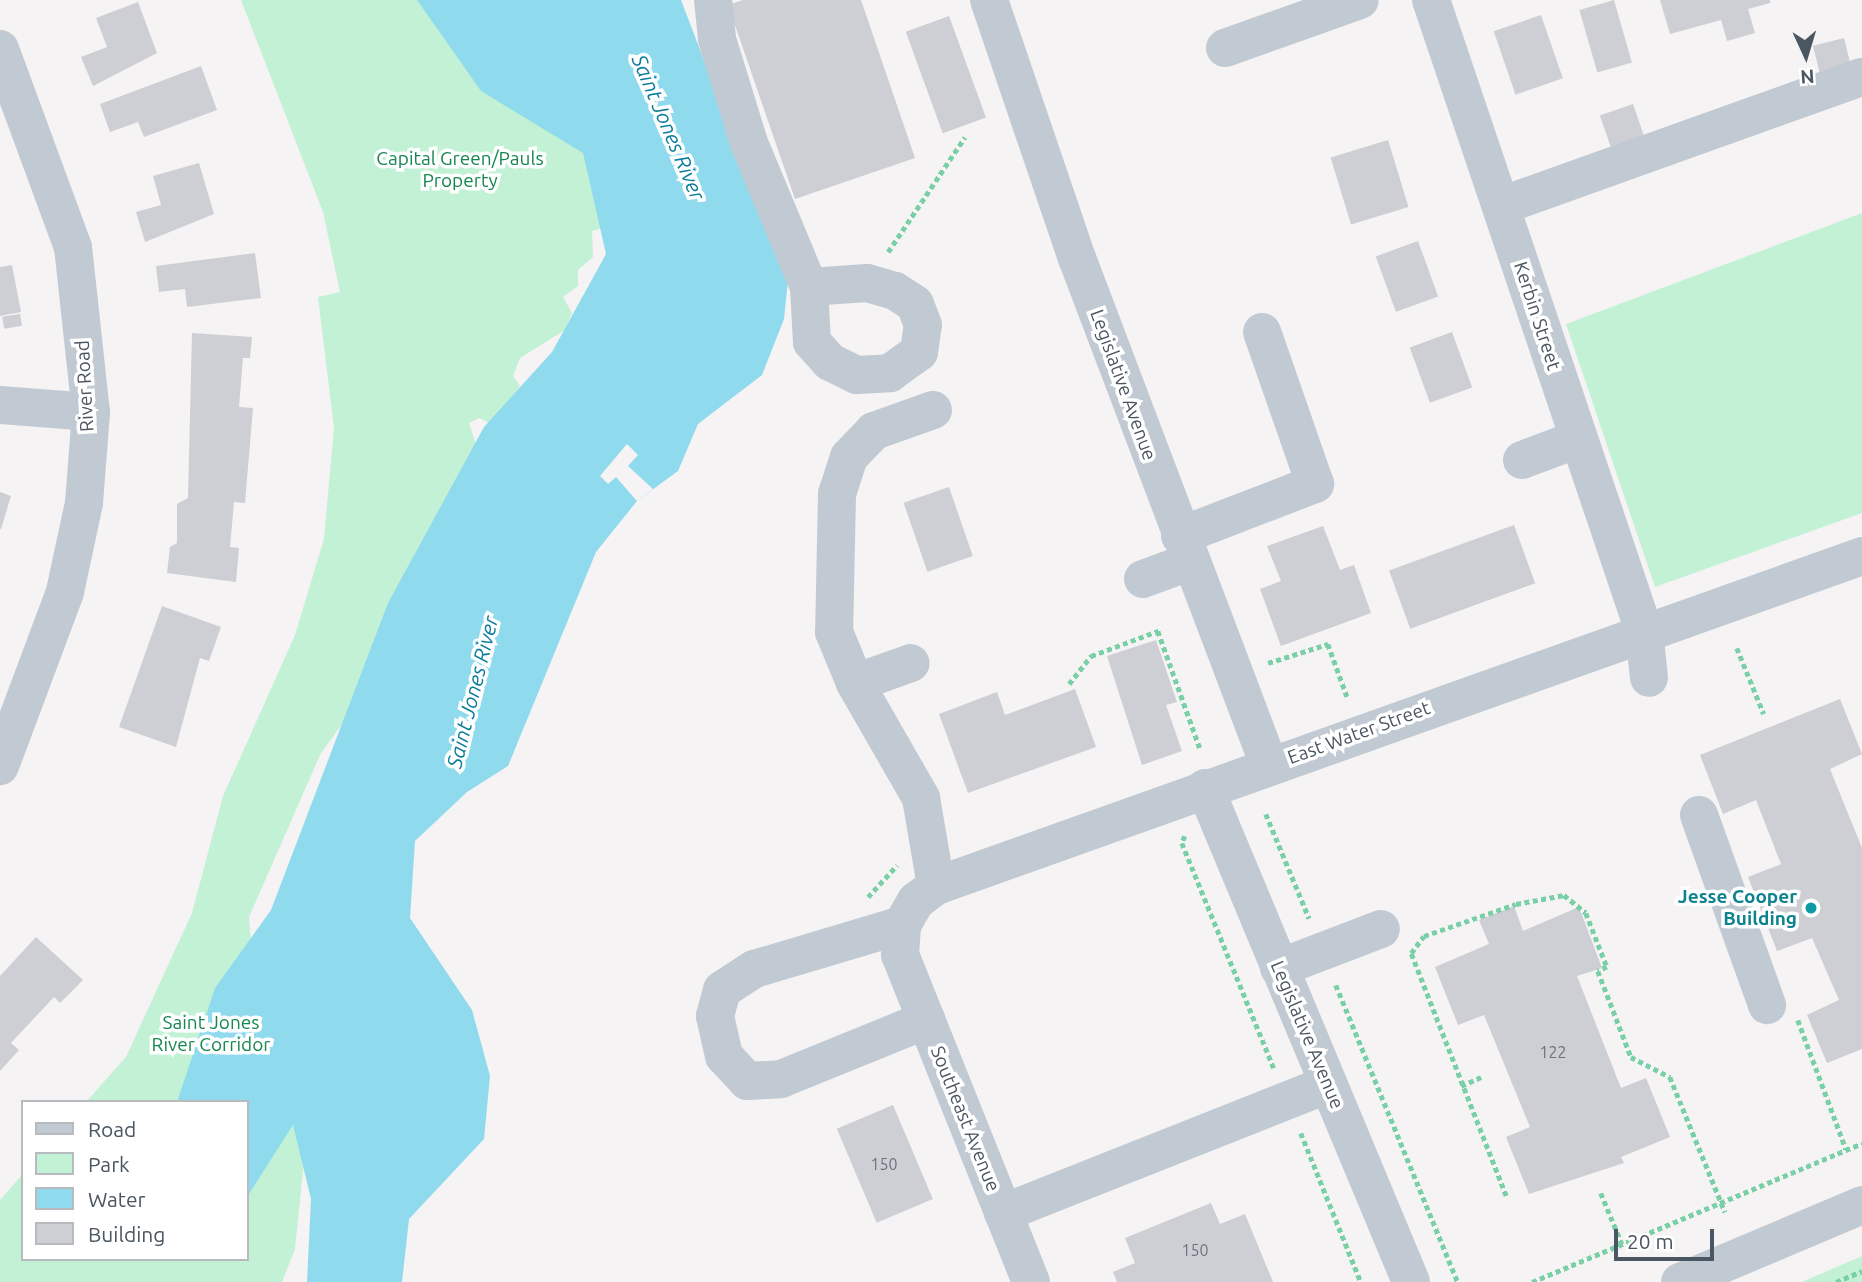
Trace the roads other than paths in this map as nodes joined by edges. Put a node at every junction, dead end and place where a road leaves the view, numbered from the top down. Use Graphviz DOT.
graph roads {
  1 [pos="713,0"];
  2 [pos="989,0"];
  3 [pos="1360,0"];
  4 [pos="1431,0"];
  5 [pos="1225,48"];
  6 [pos="0,49"];
  7 [pos="1862,77"];
  8 [pos="1501,206"];
  9 [pos="808,287"];
  10 [pos="1262,332"];
  11 [pos="0,405"];
  12 [pos="933,410"];
  13 [pos="91,412"];
  14 [pos="1578,439"];
  15 [pos="1522,460"];
  16 [pos="1184,549"];
  17 [pos="1862,556"];
  18 [pos="1143,579"];
  19 [pos="1644,631"];
  20 [pos="911,663"];
  21 [pos="1649,678"];
  22 [pos="855,683"];
  23 [pos="0,765"];
  24 [pos="1269,765"];
  25 [pos="1205,788"];
  26 [pos="1699,815"];
  27 [pos="936,886"];
  28 [pos="1381,929"];
  29 [pos="901,940"];
  30 [pos="1279,968"];
  31 [pos="1782,1012"];
  32 [pos="926,1020"];
  33 [pos="1328,1084"];
  34 [pos="1862,1205"];
  35 [pos="1003,1213"];
  36 [pos="1031,1282"];
  37 [pos="1411,1282"];
  38 [pos="1680,1282"];
  1 -- 9 [label="street"];
  2 -- 16 [label="street, Legislative Avenue"];
  3 -- 5 [label="street"];
  4 -- 8 [label="street, Kerbin Street"];
  6 -- 13 [label="street, River Road"];
  7 -- 8 [label="street"];
  8 -- 14 [label="street, Kerbin Street"];
  9 -- 9 [label="street"];
  10 -- 16 [label="street"];
  11 -- 13 [label="street"];
  12 -- 22 [label="street"];
  13 -- 23 [label="street, River Road"];
  14 -- 15 [label="street"];
  14 -- 19 [label="street, Kerbin Street"];
  16 -- 18 [label="street"];
  16 -- 24 [label="street, Legislative Avenue"];
  17 -- 19 [label="street, East Water Street"];
  19 -- 21 [label="street, Kerbin Street"];
  19 -- 24 [label="street, East Water Street"];
  20 -- 22 [label="street"];
  22 -- 27 [label="street"];
  24 -- 25 [label="street, East Water Street"];
  25 -- 27 [label="street, East Water Street"];
  25 -- 30 [label="street, Legislative Avenue"];
  26 -- 31 [label="street"];
  27 -- 29 [label="street, East Water Street"];
  28 -- 30 [label="street"];
  29 -- 32 [label="street, Southeast Avenue"];
  29 -- 32 [label="street"];
  30 -- 33 [label="street, Legislative Avenue"];
  32 -- 35 [label="street, Southeast Avenue"];
  33 -- 35 [label="street"];
  33 -- 37 [label="street, Legislative Avenue"];
  34 -- 38 [label="street"];
  35 -- 36 [label="street, Southeast Avenue"];
}
